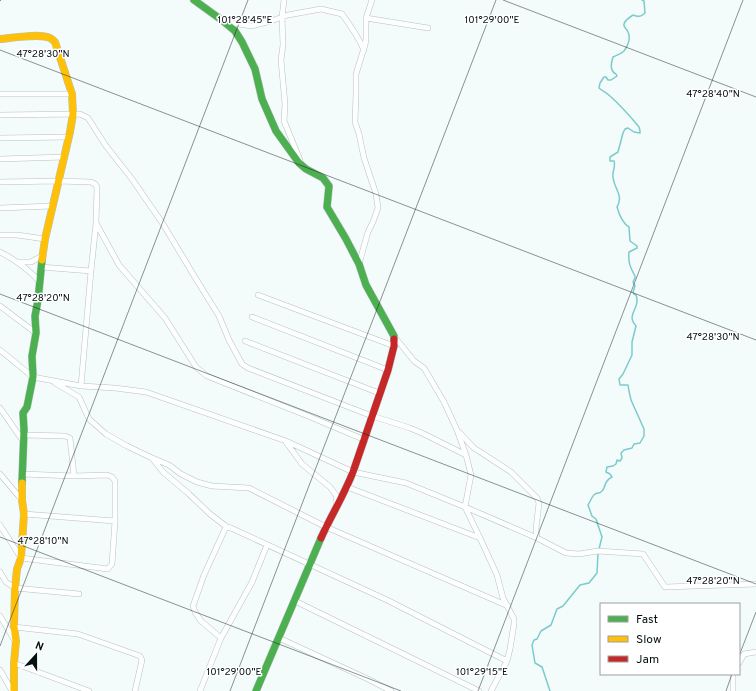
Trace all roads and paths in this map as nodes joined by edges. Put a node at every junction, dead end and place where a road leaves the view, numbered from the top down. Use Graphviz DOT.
graph roads {
  1 [pos="194,0"];
  2 [pos="284,0"];
  3 [pos="372,0"];
  4 [pos="282,17"];
  5 [pos="366,18"];
  6 [pos="223,21"];
  7 [pos="428,28"];
  8 [pos="0,39"];
  9 [pos="364,50"];
  10 [pos="0,94"];
  11 [pos="72,94"];
  12 [pos="73,114"];
  13 [pos="0,115"];
  14 [pos="69,137"];
  15 [pos="0,138"];
  16 [pos="64,157"];
  17 [pos="0,159"];
  18 [pos="306,169"];
  19 [pos="58,180"];
  20 [pos="0,182"];
  21 [pos="52,206"];
  22 [pos="0,208"];
  23 [pos="96,223"];
  24 [pos="0,235"];
  25 [pos="45,239"];
  26 [pos="0,252"];
  27 [pos="42,256"];
  28 [pos="19,262"];
  29 [pos="359,264"];
  30 [pos="41,267"];
  31 [pos="91,271"];
  32 [pos="40,282"];
  33 [pos="258,295"];
  34 [pos="0,306"];
  35 [pos="252,317"];
  36 [pos="36,332"];
  37 [pos="394,336"];
  38 [pos="245,341"];
  39 [pos="394,346"];
  40 [pos="0,350"];
  41 [pos="388,370"];
  42 [pos="33,377"];
  43 [pos="46,379"];
  44 [pos="81,386"];
  45 [pos="380,393"];
  46 [pos="0,408"];
  47 [pos="372,416"];
  48 [pos="457,430"];
  49 [pos="23,438"];
  50 [pos="365,440"];
  51 [pos="286,441"];
  52 [pos="466,456"];
  53 [pos="150,457"];
  54 [pos="353,472"];
  55 [pos="0,474"];
  56 [pos="23,474"];
  57 [pos="74,476"];
  58 [pos="347,486"];
  59 [pos="22,500"];
  60 [pos="337,506"];
  61 [pos="465,507"];
  62 [pos="24,514"];
  63 [pos="115,521"];
  64 [pos="0,525"];
  65 [pos="227,527"];
  66 [pos="326,527"];
  67 [pos="480,538"];
  68 [pos="538,538"];
  69 [pos="267,546"];
  70 [pos="21,558"];
  71 [pos="310,565"];
  72 [pos="0,572"];
  73 [pos="756,584"];
  74 [pos="15,588"];
  75 [pos="78,594"];
  76 [pos="295,600"];
  77 [pos="508,606"];
  78 [pos="0,616"];
  79 [pos="14,627"];
  80 [pos="222,638"];
  81 [pos="279,638"];
  82 [pos="16,642"];
  83 [pos="756,652"];
  84 [pos="507,661"];
  85 [pos="740,661"];
  86 [pos="14,663"];
  87 [pos="0,670"];
  88 [pos="733,675"];
  89 [pos="13,691"];
  90 [pos="89,691"];
  91 [pos="135,691"];
  92 [pos="200,691"];
  93 [pos="256,691"];
  94 [pos="391,691"];
  95 [pos="479,691"];
  96 [pos="491,691"];
  97 [pos="733,691"];
  1 -- 6 [label="street"];
  2 -- 4 [label="street"];
  3 -- 5 [label="street"];
  4 -- 6 [label="street"];
  4 -- 9 [label="street"];
  4 -- 18 [label="street"];
  5 -- 7 [label="street"];
  5 -- 9 [label="street"];
  6 -- 18 [label="street"];
  8 -- 11 [label="street"];
  9 -- 29 [label="street"];
  10 -- 11 [label="street"];
  11 -- 12 [label="street"];
  12 -- 13 [label="street"];
  12 -- 14 [label="street"];
  12 -- 47 [label="street"];
  14 -- 15 [label="street"];
  14 -- 16 [label="street"];
  16 -- 17 [label="street"];
  16 -- 19 [label="street"];
  18 -- 29 [label="street"];
  19 -- 20 [label="street"];
  19 -- 21 [label="street"];
  19 -- 23 [label="street"];
  21 -- 22 [label="street"];
  21 -- 25 [label="street"];
  23 -- 31 [label="street"];
  23 -- 50 [label="street"];
  24 -- 25 [label="street"];
  25 -- 27 [label="street"];
  26 -- 28 [label="street"];
  27 -- 28 [label="street"];
  27 -- 30 [label="street"];
  28 -- 32 [label="street"];
  29 -- 37 [label="street"];
  30 -- 31 [label="street"];
  30 -- 32 [label="street"];
  31 -- 44 [label="street"];
  32 -- 36 [label="street"];
  33 -- 39 [label="street"];
  34 -- 36 [label="street"];
  35 -- 41 [label="street"];
  36 -- 42 [label="street"];
  37 -- 39 [label="street"];
  37 -- 48 [label="street"];
  38 -- 45 [label="street"];
  39 -- 41 [label="street"];
  40 -- 42 [label="street"];
  41 -- 45 [label="street"];
  42 -- 43 [label="street"];
  42 -- 49 [label="street"];
  43 -- 44 [label="street"];
  43 -- 53 [label="street"];
  44 -- 51 [label="street"];
  45 -- 47 [label="street"];
  46 -- 49 [label="street"];
  47 -- 50 [label="street"];
  47 -- 52 [label="street"];
  48 -- 52 [label="street"];
  48 -- 68 [label="street"];
  49 -- 56 [label="street"];
  49 -- 57 [label="street"];
  50 -- 54 [label="street"];
  51 -- 54 [label="street"];
  51 -- 60 [label="street"];
  52 -- 61 [label="street"];
  53 -- 65 [label="street"];
  53 -- 66 [label="street"];
  54 -- 58 [label="street"];
  54 -- 61 [label="street"];
  55 -- 59 [label="street"];
  56 -- 57 [label="street"];
  56 -- 59 [label="street"];
  57 -- 63 [label="street"];
  58 -- 60 [label="street"];
  58 -- 67 [label="street"];
  59 -- 62 [label="street"];
  60 -- 66 [label="street"];
  61 -- 67 [label="street"];
  61 -- 68 [label="street"];
  62 -- 63 [label="street"];
  62 -- 70 [label="street"];
  63 -- 70 [label="street"];
  64 -- 70 [label="street"];
  65 -- 69 [label="street"];
  65 -- 80 [label="street"];
  66 -- 71 [label="street"];
  66 -- 77 [label="street"];
  67 -- 77 [label="street"];
  68 -- 73 [label="street"];
  69 -- 71 [label="street"];
  69 -- 80 [label="street"];
  70 -- 74 [label="street"];
  71 -- 76 [label="street"];
  71 -- 84 [label="street"];
  72 -- 74 [label="street"];
  74 -- 75 [label="street"];
  74 -- 79 [label="street"];
  76 -- 81 [label="street"];
  76 -- 95 [label="street"];
  77 -- 84 [label="street"];
  78 -- 82 [label="street"];
  79 -- 82 [label="street"];
  79 -- 91 [label="street"];
  80 -- 92 [label="street"];
  81 -- 93 [label="street"];
  81 -- 94 [label="street"];
  82 -- 86 [label="street"];
  83 -- 85 [label="street"];
  84 -- 96 [label="street"];
  86 -- 89 [label="street"];
  86 -- 90 [label="street"];
  87 -- 89 [label="street"];
  88 -- 97 [label="street"];
}
